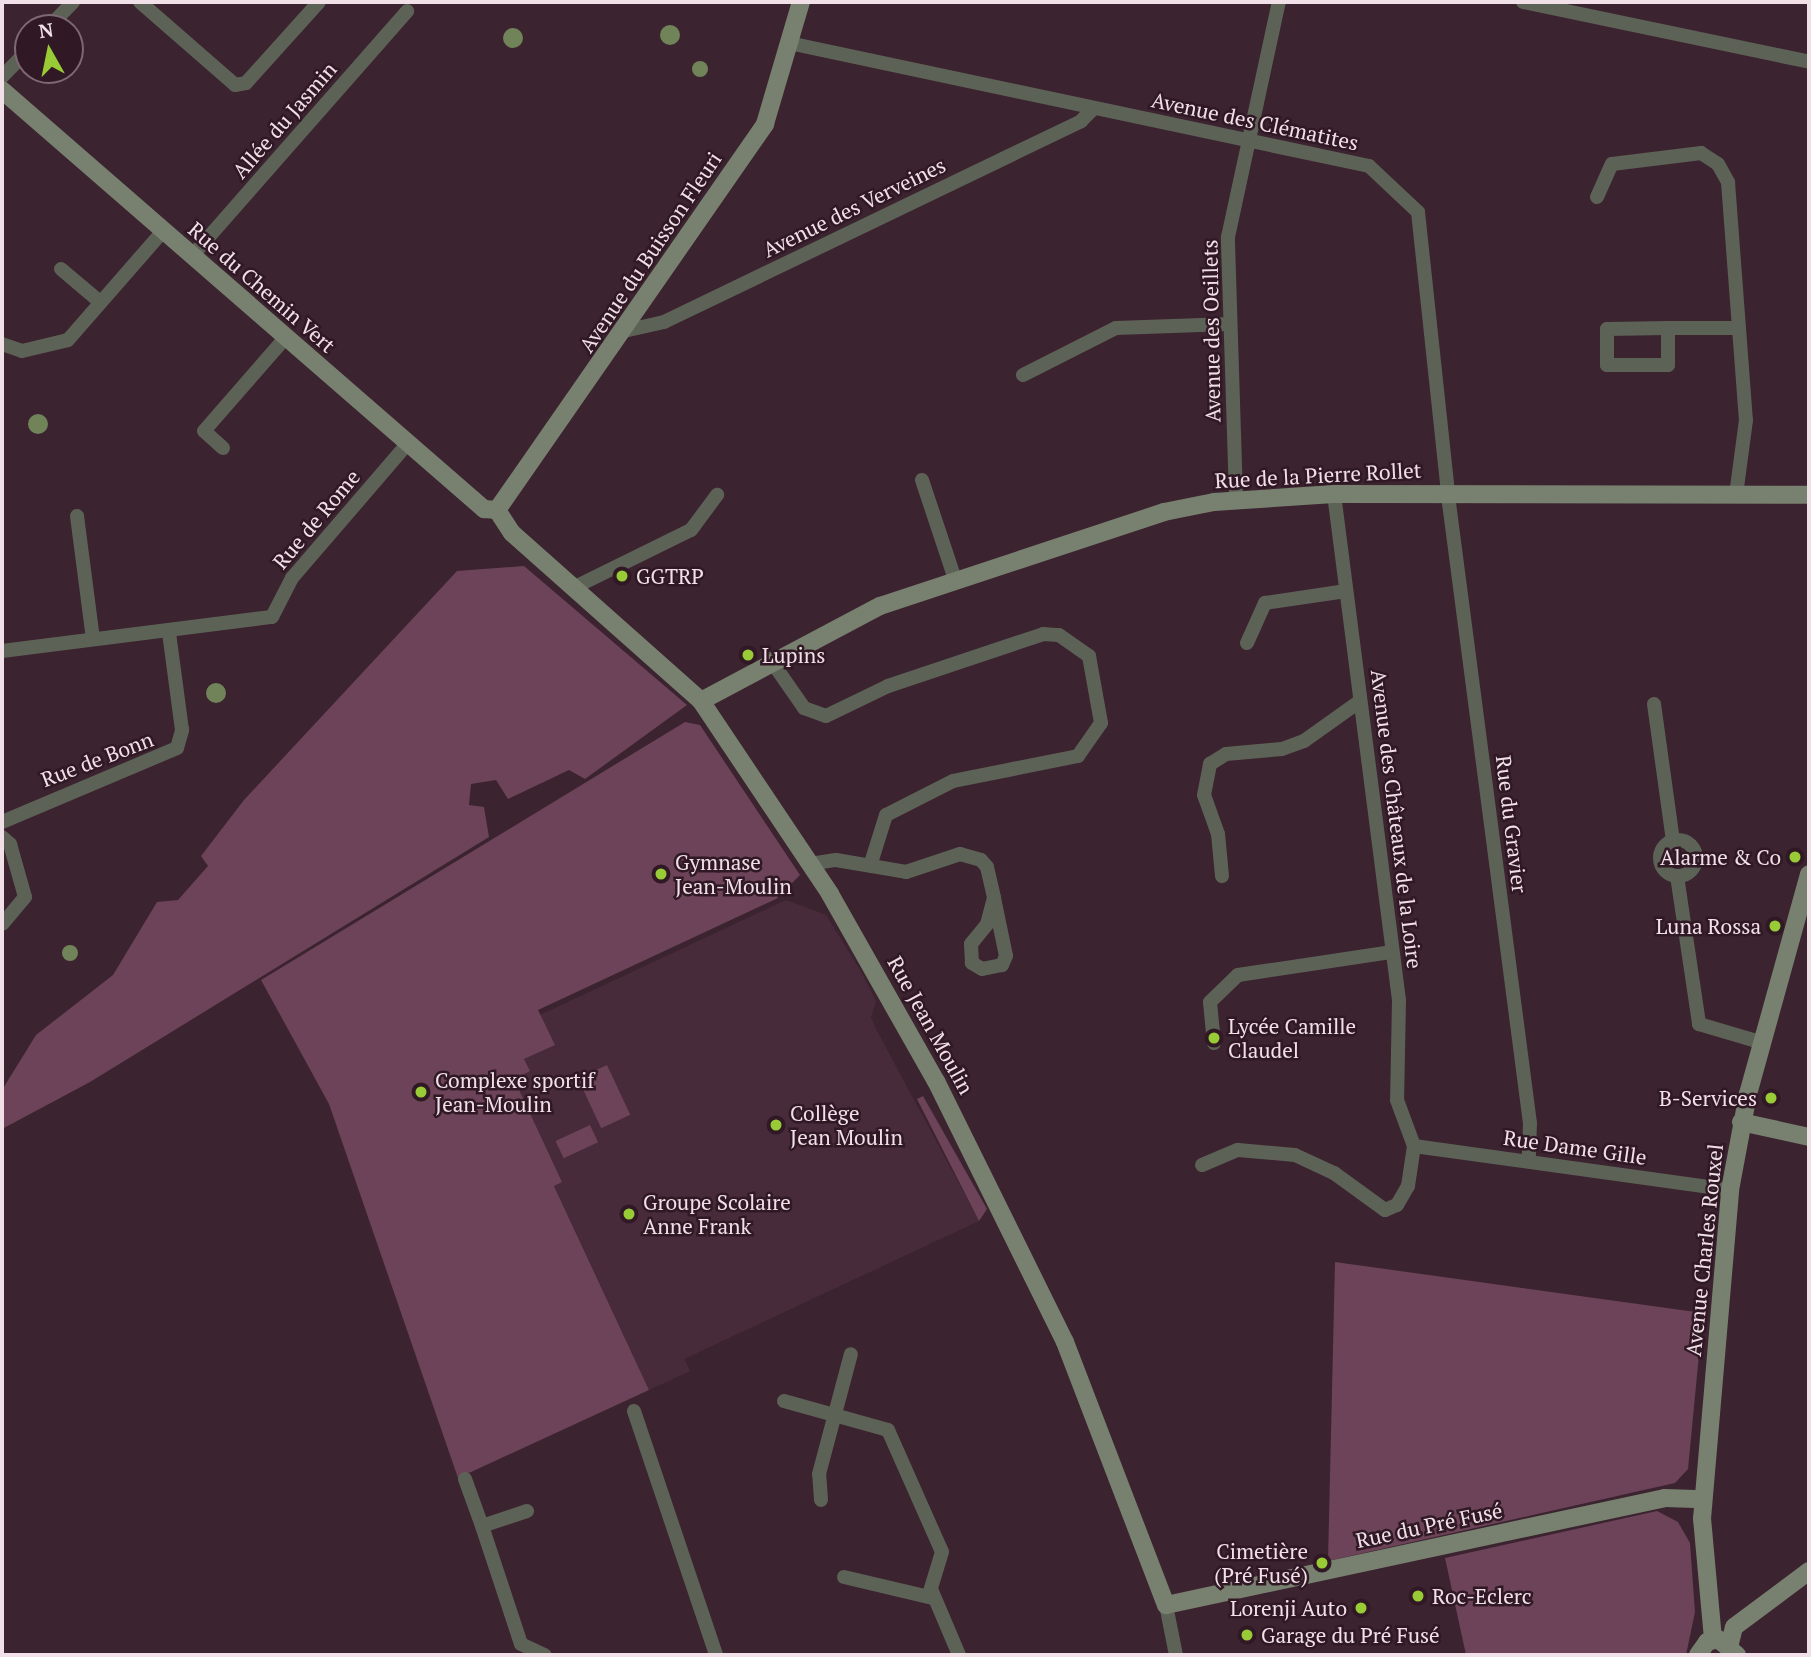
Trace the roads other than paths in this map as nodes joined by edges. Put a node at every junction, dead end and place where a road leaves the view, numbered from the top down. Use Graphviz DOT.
graph roads {
  1 [pos="140,2"];
  2 [pos="319,2"];
  3 [pos="802,2"];
  4 [pos="1279,2"];
  5 [pos="1523,2"];
  6 [pos="407,11"];
  7 [pos="789,43"];
  8 [pos="1809,62"];
  9 [pos="2,90"];
  10 [pos="1094,108"];
  11 [pos="1248,140"];
  12 [pos="1597,197"];
  13 [pos="163,232"];
  14 [pos="192,256"];
  15 [pos="61,269"];
  16 [pos="100,302"];
  17 [pos="1230,324"];
  18 [pos="1668,328"];
  19 [pos="1739,328"];
  20 [pos="624,331"];
  21 [pos="286,337"];
  22 [pos="2,344"];
  23 [pos="1023,375"];
  24 [pos="408,443"];
  25 [pos="223,448"];
  26 [pos="922,480"];
  27 [pos="1448,493"];
  28 [pos="1334,494"];
  29 [pos="717,495"];
  30 [pos="1736,495"];
  31 [pos="1809,495"];
  32 [pos="1236,498"];
  33 [pos="497,510"];
  34 [pos="77,516"];
  35 [pos="956,582"];
  36 [pos="575,587"];
  37 [pos="1346,591"];
  38 [pos="169,633"];
  39 [pos="93,639"];
  40 [pos="1247,643"];
  41 [pos="2,651"];
  42 [pos="770,659"];
  43 [pos="701,701"];
  44 [pos="1360,701"];
  45 [pos="1654,704"];
  46 [pos="2,822"];
  47 [pos="2,837"];
  48 [pos="1673,841"];
  49 [pos="810,864"];
  50 [pos="870,866"];
  51 [pos="1809,874"];
  52 [pos="1222,876"];
  53 [pos="1677,876"];
  54 [pos="994,898"];
  55 [pos="1804,914"];
  56 [pos="2,924"];
  57 [pos="1392,952"];
  58 [pos="1214,1043"];
  59 [pos="1763,1043"];
  60 [pos="1741,1122"];
  61 [pos="1809,1137"];
  62 [pos="1414,1146"];
  63 [pos="1530,1161"];
  64 [pos="1202,1165"];
  65 [pos="1730,1190"];
  66 [pos="850,1354"];
  67 [pos="784,1401"];
  68 [pos="634,1411"];
  69 [pos="835,1415"];
  70 [pos="465,1479"];
  71 [pos="1703,1499"];
  72 [pos="821,1500"];
  73 [pos="527,1511"];
  74 [pos="482,1526"];
  75 [pos="1809,1571"];
  76 [pos="845,1577"];
  77 [pos="933,1598"];
  78 [pos="1166,1605"];
  79 [pos="1726,1646"];
  80 [pos="545,1655"];
  81 [pos="716,1655"];
  82 [pos="959,1655"];
  83 [pos="1177,1655"];
  84 [pos="1698,1655"];
  1 -- 2 [label="street"];
  3 -- 7 [label="street, Avenue du Buisson Fleuri"];
  4 -- 11 [label="street, Avenue des Oeillets"];
  5 -- 8 [label="street"];
  6 -- 14 [label="street, Allée du Jasmin"];
  7 -- 10 [label="street, Avenue des Clématites"];
  7 -- 20 [label="street, Avenue du Buisson Fleuri"];
  9 -- 13 [label="street, Rue du Chemin Vert"];
  10 -- 11 [label="street, Avenue des Clématites"];
  10 -- 20 [label="street, Avenue des Verveines"];
  11 -- 17 [label="street, Avenue des Oeillets"];
  11 -- 27 [label="street, Avenue des Clématites"];
  12 -- 19 [label="street"];
  13 -- 14 [label="street, Rue du Chemin Vert"];
  13 -- 16 [label="street"];
  14 -- 21 [label="street, Rue du Chemin Vert"];
  15 -- 16 [label="street"];
  16 -- 22 [label="street"];
  17 -- 23 [label="street"];
  17 -- 32 [label="street, Avenue des Oeillets"];
  18 -- 18 [label="street"];
  18 -- 19 [label="street"];
  19 -- 30 [label="street"];
  20 -- 33 [label="street, Avenue du Buisson Fleuri"];
  21 -- 24 [label="street, Rue du Chemin Vert"];
  21 -- 25 [label="street"];
  24 -- 33 [label="street, Rue du Chemin Vert"];
  24 -- 38 [label="street, Rue de Rome"];
  26 -- 35 [label="street"];
  27 -- 28 [label="street, Rue de la Pierre Rollet"];
  27 -- 30 [label="street, Rue de la Pierre Rollet"];
  27 -- 63 [label="street, Rue du Gravier"];
  28 -- 32 [label="street, Rue de la Pierre Rollet"];
  28 -- 37 [label="street, Avenue des Châteaux de la Loire"];
  29 -- 36 [label="street"];
  30 -- 31 [label="street, Rue de la Pierre Rollet"];
  32 -- 35 [label="street, Rue de la Pierre Rollet"];
  33 -- 36 [label="street, Rue Jean Moulin"];
  34 -- 39 [label="street"];
  35 -- 42 [label="street, Rue de la Pierre Rollet"];
  36 -- 43 [label="street, Rue Jean Moulin"];
  37 -- 40 [label="street"];
  37 -- 44 [label="street, Avenue des Châteaux de la Loire"];
  38 -- 39 [label="street, Rue de Rome"];
  38 -- 46 [label="street, Rue de Bonn"];
  39 -- 41 [label="street, Rue de Rome"];
  42 -- 43 [label="street, Rue de la Pierre Rollet"];
  42 -- 50 [label="street"];
  43 -- 49 [label="street, Rue Jean Moulin"];
  44 -- 52 [label="street"];
  44 -- 57 [label="street, Avenue des Châteaux de la Loire"];
  45 -- 48 [label="street"];
  47 -- 56 [label="street"];
  48 -- 53 [label="street"];
  48 -- 53 [label="street"];
  49 -- 50 [label="street"];
  49 -- 78 [label="street, Rue Jean Moulin"];
  50 -- 54 [label="street"];
  51 -- 55 [label="street, Avenue Charles Rouxel"];
  53 -- 59 [label="street"];
  55 -- 59 [label="street, Avenue Charles Rouxel"];
  57 -- 58 [label="street"];
  57 -- 62 [label="street, Avenue des Châteaux de la Loire"];
  59 -- 60 [label="street, Avenue Charles Rouxel"];
  60 -- 61 [label="street"];
  60 -- 65 [label="street, Avenue Charles Rouxel"];
  62 -- 63 [label="street, Rue Dame Gille"];
  62 -- 64 [label="street"];
  63 -- 65 [label="street, Rue Dame Gille"];
  65 -- 71 [label="street, Avenue Charles Rouxel"];
  66 -- 69 [label="street"];
  67 -- 69 [label="street"];
  68 -- 81 [label="street"];
  69 -- 72 [label="street"];
  69 -- 77 [label="street"];
  70 -- 74 [label="street"];
  71 -- 78 [label="street, Rue du Pré Fusé"];
  71 -- 79 [label="street, Avenue Charles Rouxel"];
  73 -- 74 [label="street"];
  74 -- 80 [label="street"];
  75 -- 79 [label="street"];
  76 -- 77 [label="street"];
  77 -- 82 [label="street"];
  78 -- 83 [label="street, Rue Jean Moulin"];
  79 -- 84 [label="street"];
}
